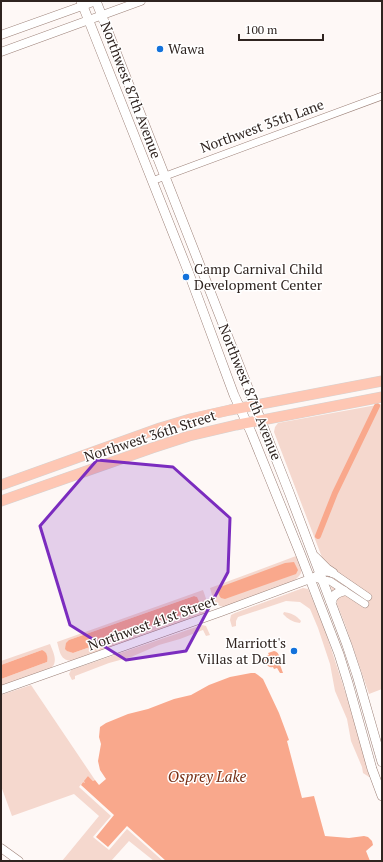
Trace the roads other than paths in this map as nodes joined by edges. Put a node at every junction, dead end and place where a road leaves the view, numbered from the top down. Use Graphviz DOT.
graph roads {
  1 [pos="96,1"];
  2 [pos="141,1"];
  3 [pos="82,3"];
  4 [pos="102,16"];
  5 [pos="89,20"];
  6 [pos="1,35"];
  7 [pos="1,52"];
  8 [pos="382,96"];
  9 [pos="165,176"];
  10 [pos="152,180"];
  11 [pos="195,253"];
  12 [pos="182,258"];
  13 [pos="382,381"];
  14 [pos="366,384"];
  15 [pos="351,387"];
  16 [pos="382,397"];
  17 [pos="351,403"];
  18 [pos="255,405"];
  19 [pos="331,407"];
  20 [pos="240,408"];
  21 [pos="260,420"];
  22 [pos="247,422"];
  23 [pos="111,446"];
  24 [pos="93,469"];
  25 [pos="1,485"];
  26 [pos="275,491"];
  27 [pos="1,501"];
  28 [pos="300,520"];
  29 [pos="313,554"];
  30 [pos="333,574"];
  31 [pos="321,576"];
  32 [pos="310,579"];
  33 [pos="344,591"];
  34 [pos="331,602"];
  35 [pos="1,690"];
  36 [pos="382,762"];
  37 [pos="382,794"];
  38 [pos="1,848"];
  39 [pos="20,861"];
  1 -- 3 [label="street"];
  1 -- 4 [label="main road, Northwest 87th Avenue"];
  2 -- 4 [label="street"];
  3 -- 5 [label="main road, Northwest 87th Avenue"];
  3 -- 6 [label="street"];
  4 -- 5 [label="street"];
  4 -- 9 [label="main road, Northwest 87th Avenue"];
  5 -- 7 [label="street"];
  5 -- 10 [label="main road, Northwest 87th Avenue"];
  8 -- 9 [label="street, Northwest 35th Lane"];
  9 -- 10 [label="street, Northwest 35th Lane"];
  9 -- 11 [label="main road, Northwest 87th Avenue"];
  10 -- 12 [label="main road, Northwest 87th Avenue"];
  11 -- 12 [label="main road"];
  11 -- 18 [label="main road, Northwest 87th Avenue"];
  12 -- 20 [label="main road, Northwest 87th Avenue"];
  13 -- 14 [label="main road, Northwest 36th Street"];
  14 -- 15 [label="main road, Northwest 36th Street"];
  14 -- 17 [label="main road"];
  15 -- 18 [label="main road, Northwest 36th Street"];
  15 -- 19 [label="main road"];
  16 -- 17 [label="main road, Northwest 36th Street"];
  17 -- 19 [label="main road, Northwest 36th Street"];
  18 -- 20 [label="main road, Northwest 36th Street"];
  18 -- 21 [label="main road, Northwest 87th Avenue"];
  19 -- 21 [label="main road, Northwest 36th Street"];
  20 -- 22 [label="main road, Northwest 87th Avenue"];
  20 -- 23 [label="main road, Northwest 36th Street"];
  21 -- 22 [label="main road, Northwest 36th Street"];
  21 -- 28 [label="main road, Northwest 87th Avenue"];
  22 -- 24 [label="main road, Northwest 36th Street"];
  22 -- 26 [label="main road, Northwest 87th Avenue"];
  23 -- 24 [label="main road"];
  23 -- 25 [label="main road, Northwest 36th Street"];
  24 -- 27 [label="main road, Northwest 36th Street"];
  26 -- 28 [label="main road"];
  26 -- 32 [label="main road, Northwest 87th Avenue"];
  28 -- 29 [label="main road, Northwest 87th Avenue"];
  29 -- 30 [label="main road"];
  29 -- 31 [label="main road, Northwest 87th Avenue"];
  30 -- 31 [label="street, Northwest 41st Street"];
  30 -- 33 [label="street, Northwest 41st Street"];
  31 -- 32 [label="street, Northwest 41st Street"];
  31 -- 33 [label="street, Northwest 41st Street"];
  31 -- 34 [label="main road, Northwest 87th Avenue"];
  32 -- 35 [label="street, Northwest 41st Street"];
  32 -- 37 [label="main road, Northwest 87th Avenue"];
  33 -- 34 [label="main road"];
  34 -- 36 [label="main road, Northwest 87th Avenue"];
  38 -- 39 [label="street"];
}
